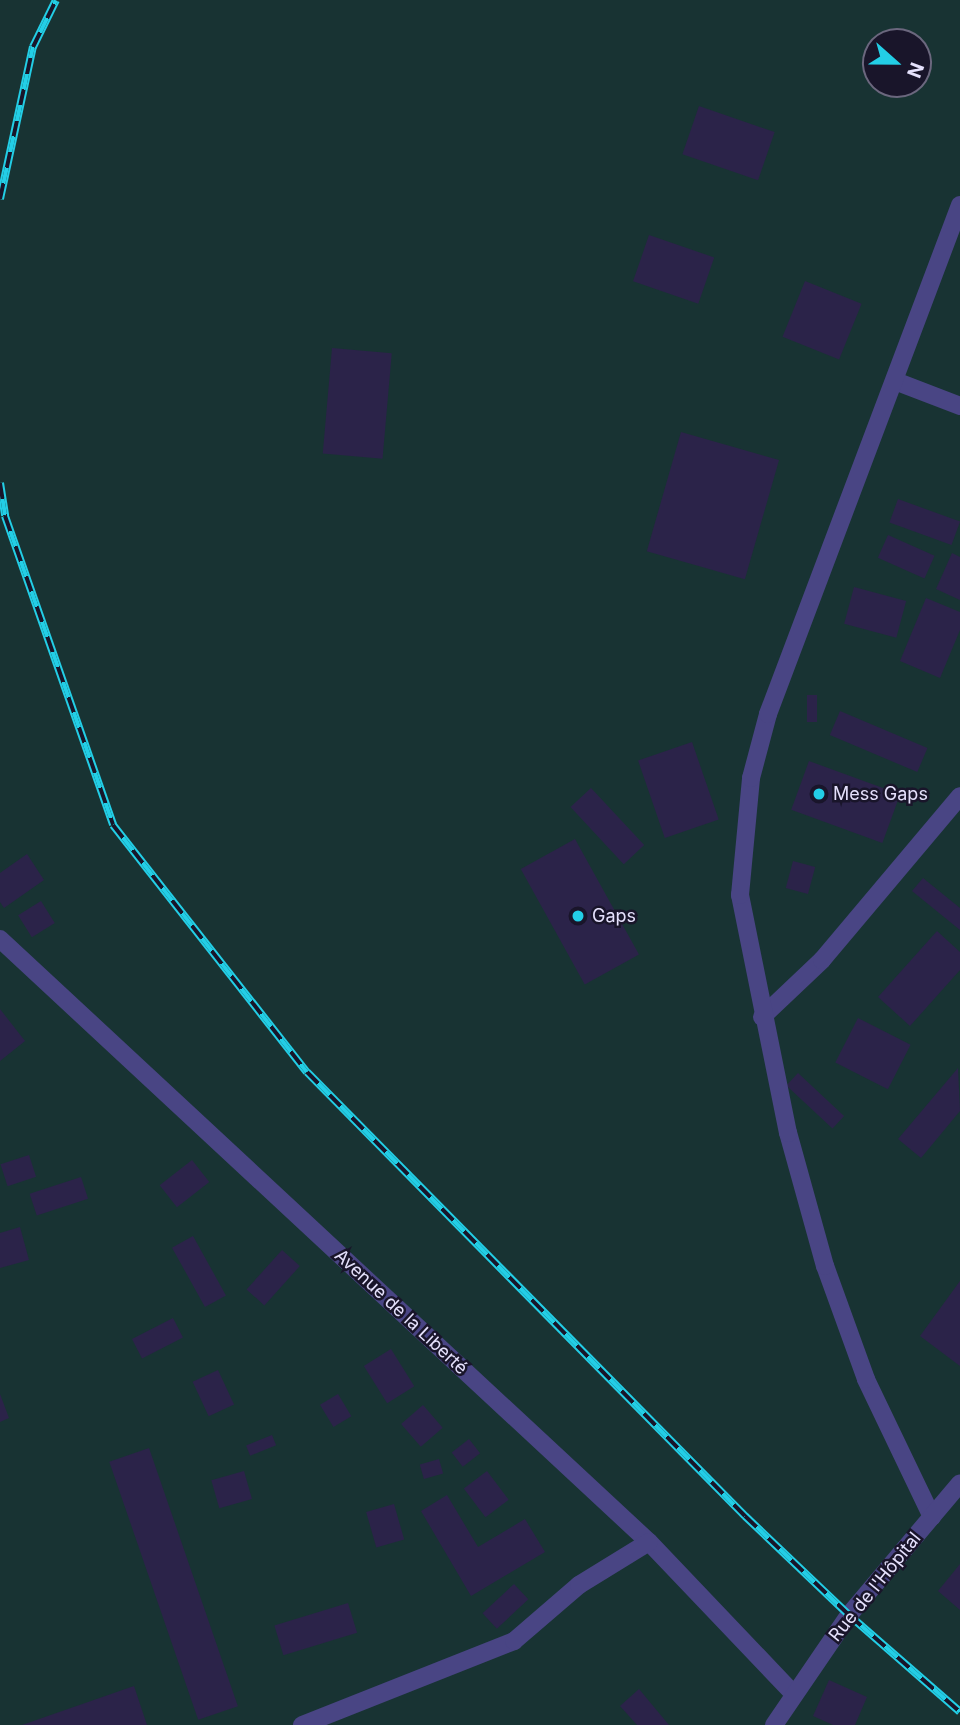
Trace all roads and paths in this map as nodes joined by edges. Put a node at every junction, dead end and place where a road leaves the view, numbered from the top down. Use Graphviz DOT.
graph roads {
  1 [pos="960,205"];
  2 [pos="895,381"];
  3 [pos="960,406"];
  4 [pos="960,796"];
  5 [pos="0,939"];
  6 [pos="762,1017"];
  7 [pos="960,1483"];
  8 [pos="932,1517"];
  9 [pos="649,1542"];
  10 [pos="793,1693"];
  11 [pos="302,1725"];
  12 [pos="774,1725"];
  1 -- 2 [label="street"];
  2 -- 3 [label="street"];
  2 -- 6 [label="street"];
  4 -- 6 [label="street"];
  5 -- 9 [label="street, Avenue de la Liberté"];
  6 -- 8 [label="street"];
  7 -- 8 [label="street, Rue de l'Hôpital"];
  8 -- 10 [label="street, Rue de l'Hôpital"];
  9 -- 10 [label="street, Avenue de la Liberté"];
  9 -- 11 [label="street"];
  10 -- 12 [label="street, Rue de l'Hôpital"];
}
